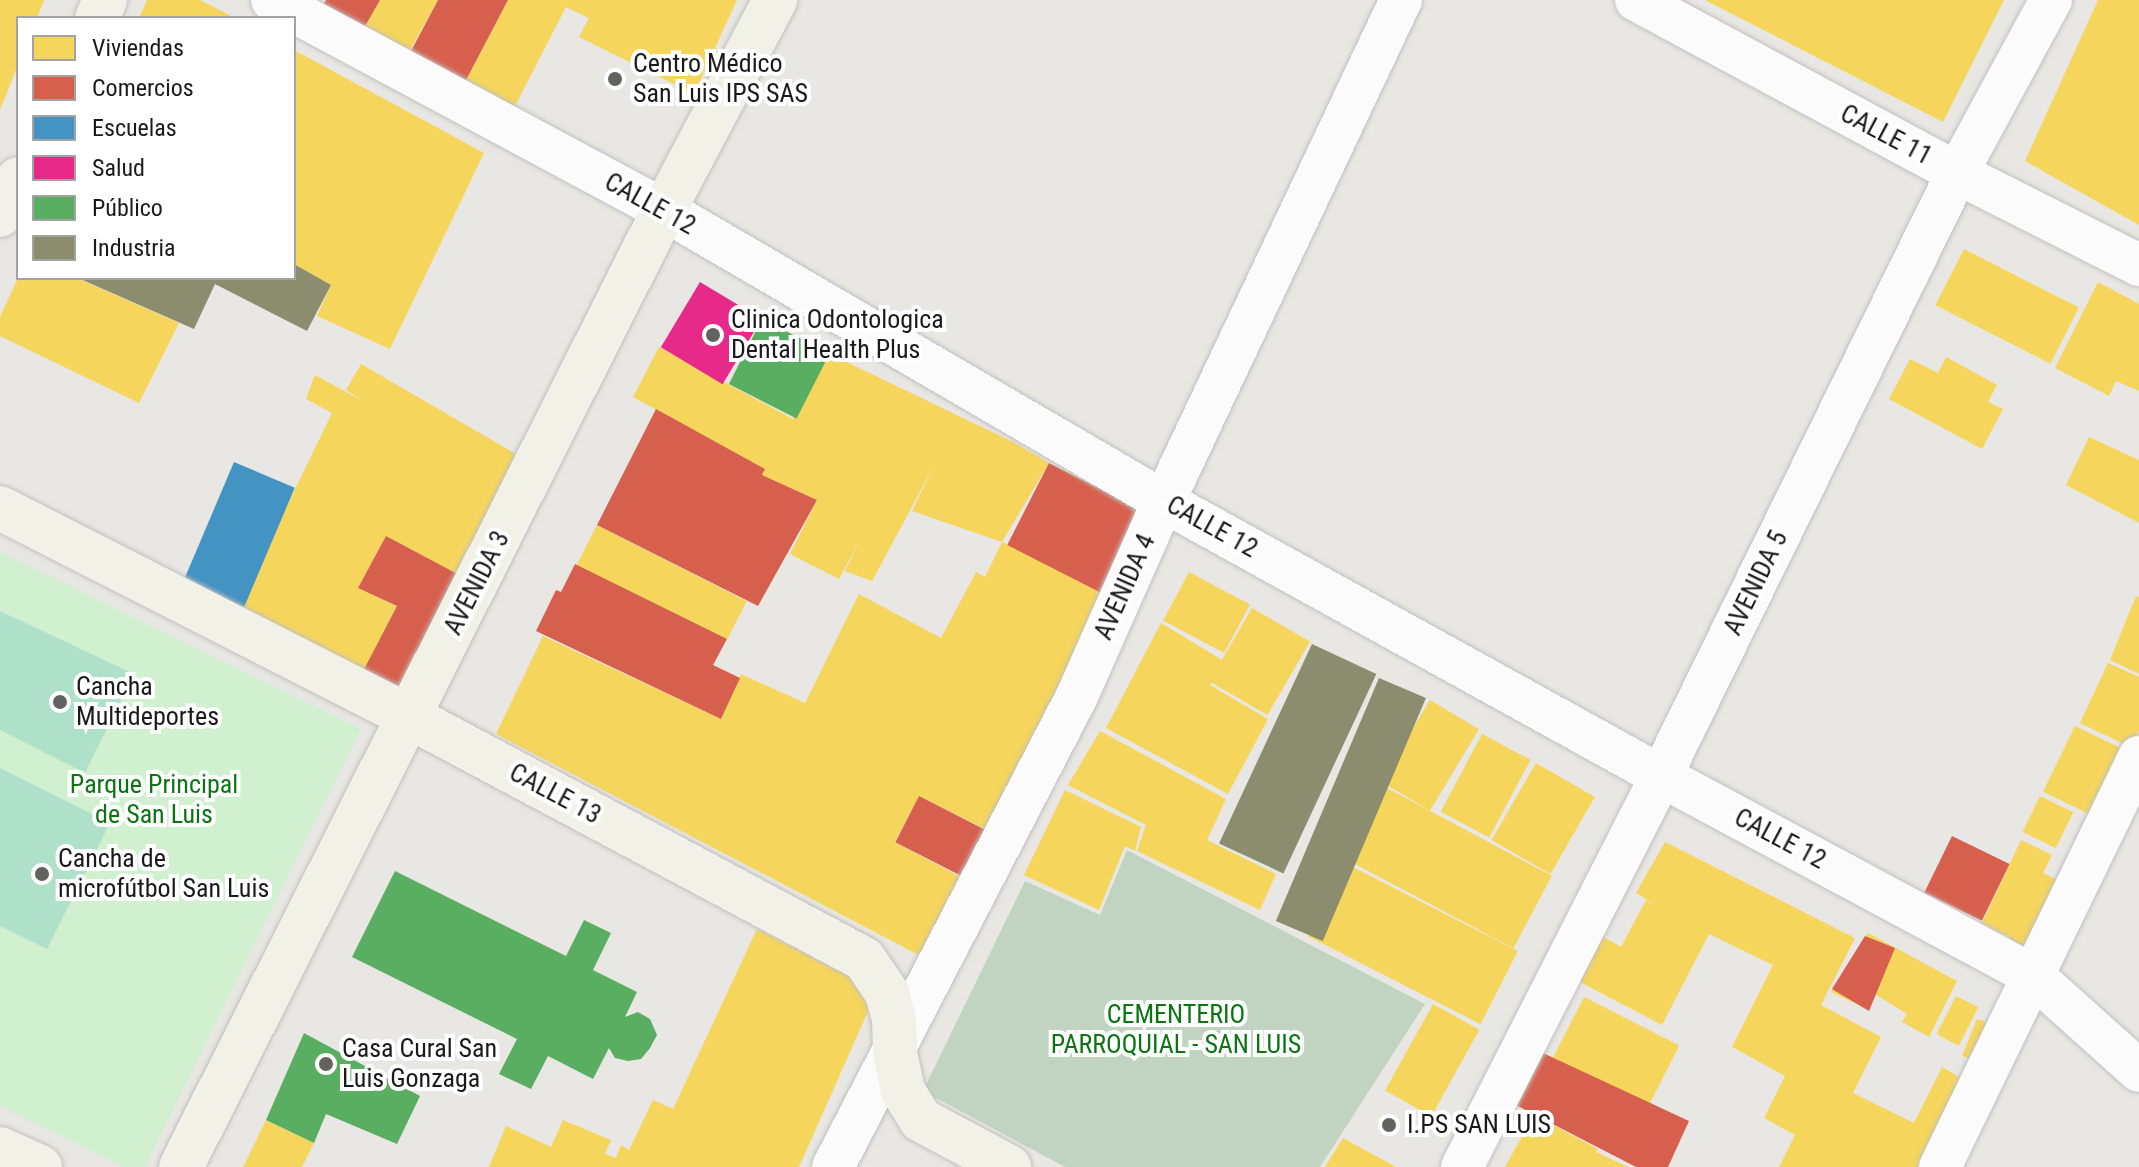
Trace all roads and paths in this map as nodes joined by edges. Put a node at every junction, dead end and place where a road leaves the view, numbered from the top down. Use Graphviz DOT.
graph roads {
  1 [pos="272,0"];
  2 [pos="775,0"];
  3 [pos="1401,0"];
  4 [pos="1636,0"];
  5 [pos="2051,0"];
  6 [pos="1957,173"];
  7 [pos="16,183"];
  8 [pos="664,210"];
  9 [pos="0,215"];
  10 [pos="2139,265"];
  11 [pos="1165,502"];
  12 [pos="0,508"];
  13 [pos="410,717"];
  14 [pos="2139,757"];
  15 [pos="1661,776"];
  16 [pos="2031,974"];
  17 [pos="895,1053"];
  18 [pos="2139,1071"];
  19 [pos="0,1149"];
  20 [pos="40,1167"];
  21 [pos="181,1167"];
  22 [pos="833,1167"];
  23 [pos="1009,1167"];
  24 [pos="1463,1167"];
  25 [pos="1940,1167"];
  1 -- 8 [label="street, CALLE 12"];
  2 -- 8 [label="main road, AVENIDA 3"];
  3 -- 11 [label="street, AVENIDA 4"];
  4 -- 6 [label="street, CALLE 11"];
  5 -- 6 [label="street, AVENIDA 5"];
  6 -- 10 [label="street, CALLE 11"];
  6 -- 15 [label="street, AVENIDA 5"];
  7 -- 9 [label="main road"];
  8 -- 11 [label="street, CALLE 12"];
  8 -- 13 [label="main road, AVENIDA 3"];
  11 -- 15 [label="street, CALLE 12"];
  11 -- 17 [label="street, AVENIDA 4"];
  12 -- 13 [label="main road, CALLE 13"];
  13 -- 17 [label="main road, CALLE 13"];
  13 -- 21 [label="main road, AVENIDA 3"];
  14 -- 16 [label="street"];
  15 -- 16 [label="street, CALLE 12"];
  15 -- 24 [label="street, AVENIDA 5"];
  16 -- 18 [label="street, CALLE 12"];
  16 -- 25 [label="street"];
  17 -- 22 [label="street, AVENIDA 4"];
  17 -- 23 [label="main road, CALLE 13"];
  19 -- 20 [label="main road"];
}
